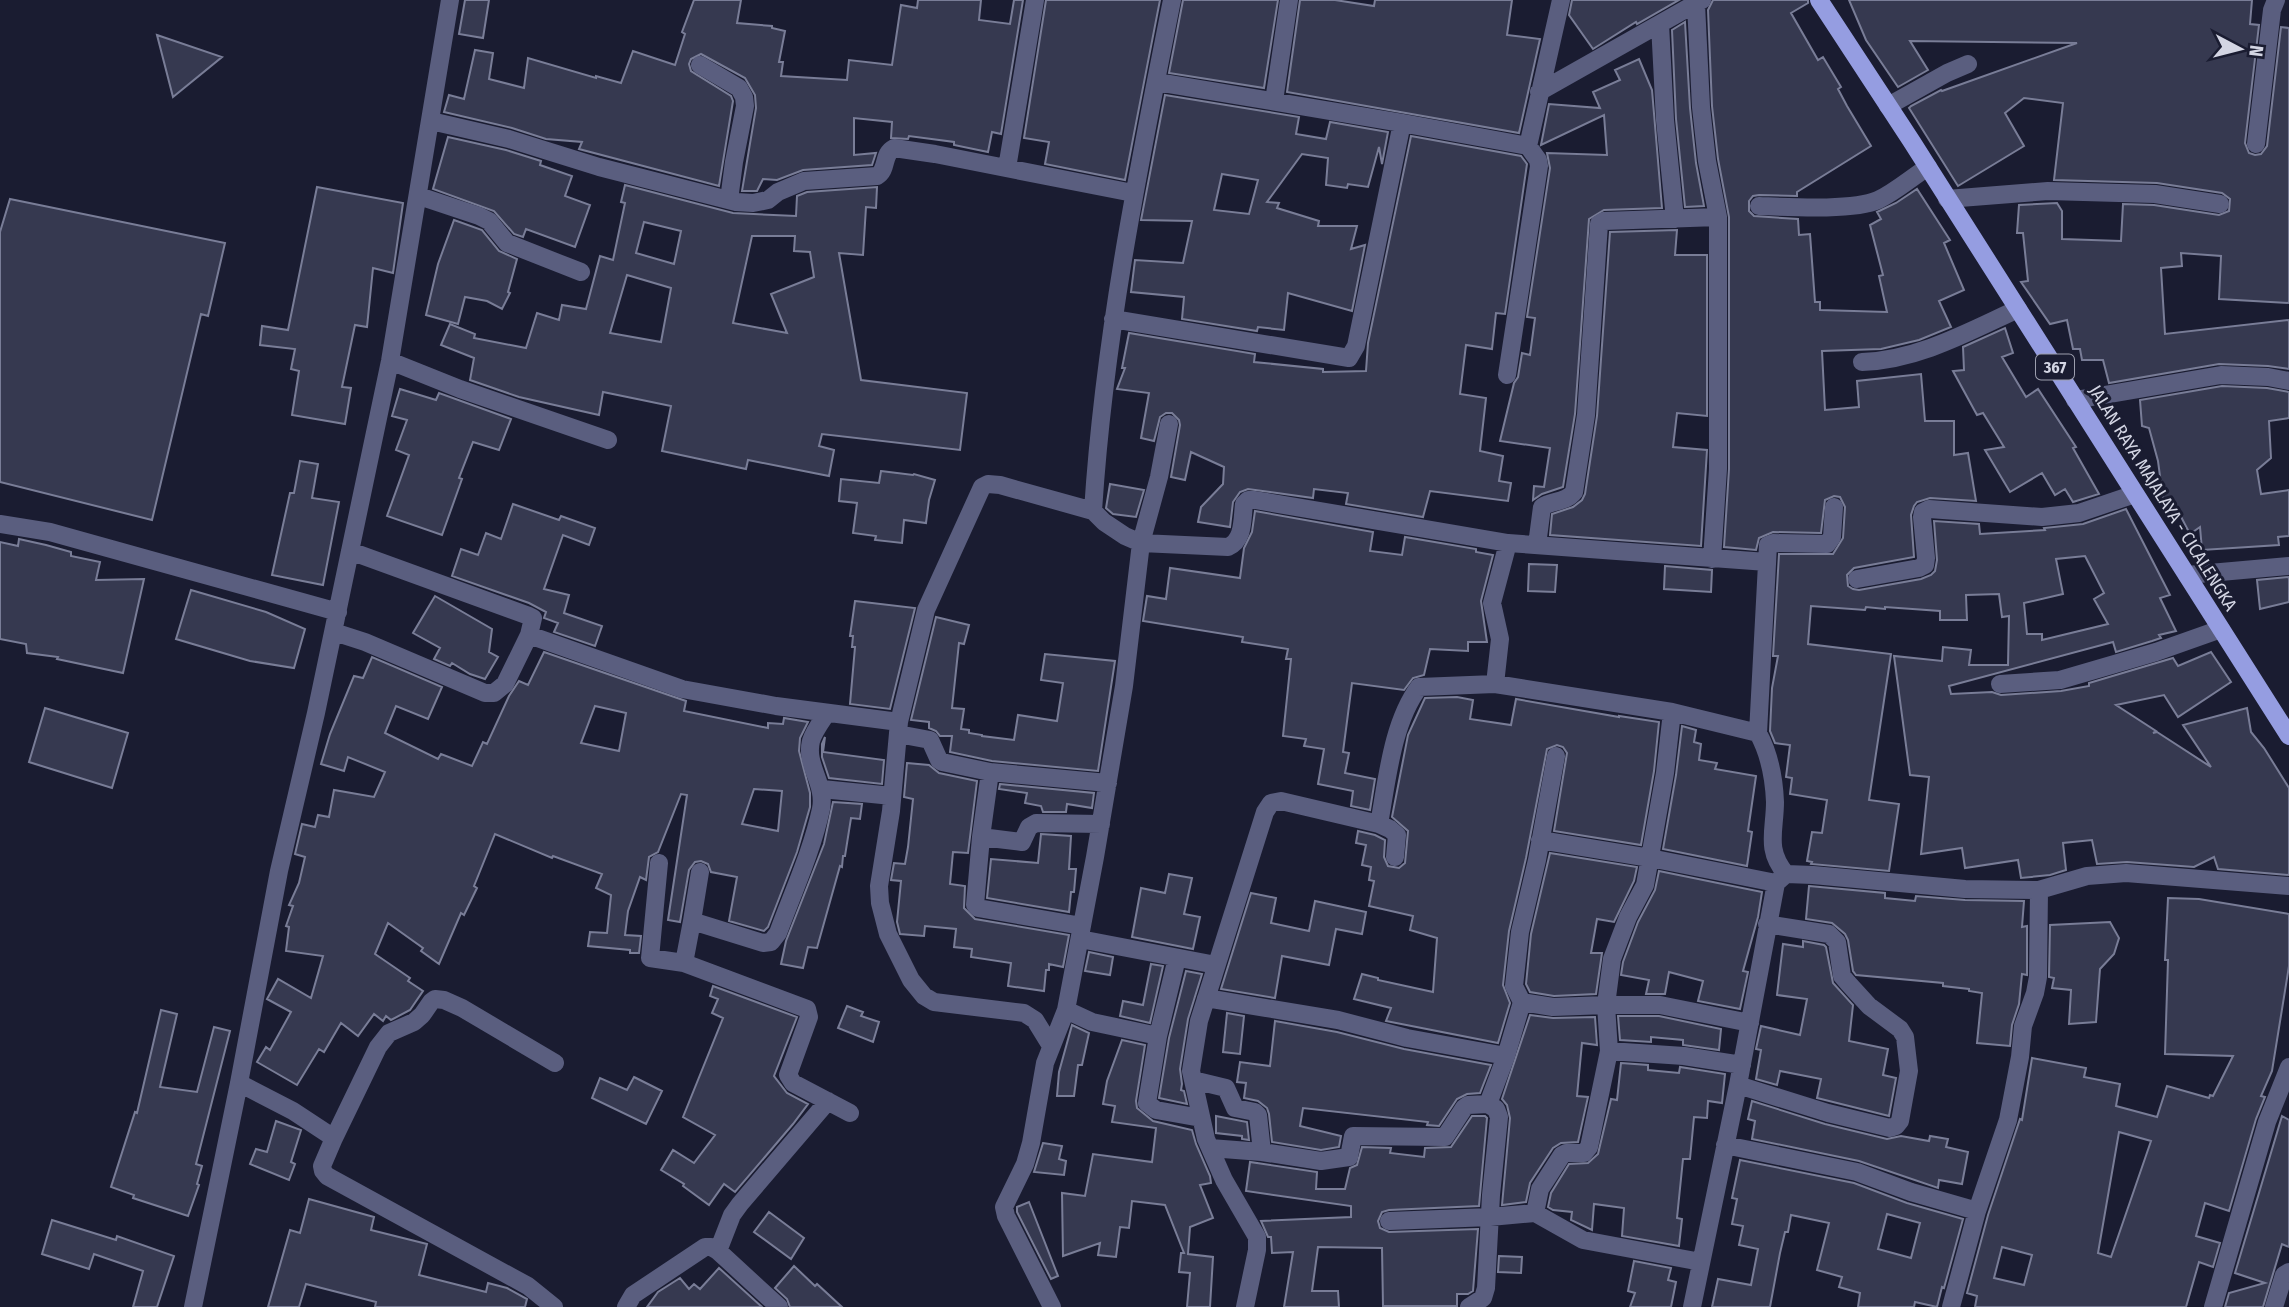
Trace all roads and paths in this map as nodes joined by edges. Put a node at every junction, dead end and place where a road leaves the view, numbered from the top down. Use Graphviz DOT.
graph roads {
  1 [pos="450,0"];
  2 [pos="1035,0"];
  3 [pos="1172,0"];
  4 [pos="1289,0"];
  5 [pos="1561,0"];
  6 [pos="1819,0"];
  7 [pos="2276,0"];
  8 [pos="1699,2"];
  9 [pos="1660,24"];
  10 [pos="1968,64"];
  11 [pos="699,65"];
  12 [pos="1157,82"];
  13 [pos="1539,92"];
  14 [pos="1273,101"];
  15 [pos="1888,106"];
  16 [pos="430,121"];
  17 [pos="1402,123"];
  18 [pos="2256,144"];
  19 [pos="1528,146"];
  20 [pos="1928,167"];
  21 [pos="1007,169"];
  22 [pos="1133,193"];
  23 [pos="419,196"];
  24 [pos="1947,199"];
  25 [pos="729,200"];
  26 [pos="2220,204"];
  27 [pos="1759,206"];
  28 [pos="1718,217"];
  29 [pos="1675,219"];
  30 [pos="581,272"];
  31 [pos="2018,309"];
  32 [pos="1113,319"];
  33 [pos="390,361"];
  34 [pos="1862,362"];
  35 [pos="1507,375"];
  36 [pos="2289,381"];
  37 [pos="2075,400"];
  38 [pos="1169,424"];
  39 [pos="608,440"];
  40 [pos="2136,494"];
  41 [pos="1834,507"];
  42 [pos="1093,511"];
  43 [pos="0,524"];
  44 [pos="1141,543"];
  45 [pos="1508,543"];
  46 [pos="1538,545"];
  47 [pos="350,551"];
  48 [pos="1712,559"];
  49 [pos="1767,562"];
  50 [pos="2289,566"];
  51 [pos="2187,575"];
  52 [pos="1857,579"];
  53 [pos="338,612"];
  54 [pos="2221,629"];
  55 [pos="334,632"];
  56 [pos="529,635"];
  57 [pos="1495,684"];
  58 [pos="2000,684"];
  59 [pos="1672,712"];
  60 [pos="827,713"];
  61 [pos="899,728"];
  62 [pos="1758,733"];
  63 [pos="2289,736"];
  64 [pos="1556,756"];
  65 [pos="990,772"];
  66 [pos="1108,783"];
  67 [pos="822,789"];
  68 [pos="892,796"];
  69 [pos="1101,824"];
  70 [pos="1379,824"];
  71 [pos="981,836"];
  72 [pos="1540,840"];
  73 [pos="1395,857"];
  74 [pos="1650,858"];
  75 [pos="659,863"];
  76 [pos="699,872"];
  77 [pos="1782,879"];
  78 [pos="2289,886"];
  79 [pos="2039,890"];
  80 [pos="692,921"];
  81 [pos="1767,924"];
  82 [pos="1081,933"];
  83 [pos="1177,958"];
  84 [pos="684,964"];
  85 [pos="1216,965"];
  86 [pos="1206,998"];
  87 [pos="1522,1002"];
  88 [pos="1606,1004"];
  89 [pos="1066,1010"];
  90 [pos="1750,1023"];
  91 [pos="1158,1036"];
  92 [pos="1051,1046"];
  93 [pos="1609,1051"];
  94 [pos="1506,1056"];
  95 [pos="555,1063"];
  96 [pos="1741,1065"];
  97 [pos="2289,1067"];
  98 [pos="1193,1080"];
  99 [pos="239,1083"];
  100 [pos="1738,1085"];
  101 [pos="828,1101"];
  102 [pos="1488,1104"];
  103 [pos="850,1113"];
  104 [pos="1201,1118"];
  105 [pos="334,1138"];
  106 [pos="1725,1145"];
  107 [pos="1210,1148"];
  108 [pos="1262,1152"];
  109 [pos="1977,1211"];
  110 [pos="1535,1213"];
  111 [pos="1490,1217"];
  112 [pos="1389,1221"];
  113 [pos="718,1251"];
  114 [pos="1701,1262"];
  115 [pos="2289,1272"];
  116 [pos="193,1307"];
  117 [pos="554,1307"];
  118 [pos="626,1307"];
  119 [pos="779,1307"];
  120 [pos="1052,1307"];
  121 [pos="1245,1307"];
  122 [pos="1469,1307"];
  123 [pos="1692,1307"];
  124 [pos="1951,1307"];
  125 [pos="2213,1307"];
  126 [pos="2274,1307"];
  1 -- 16 [label="street"];
  2 -- 21 [label="street"];
  3 -- 12 [label="street"];
  4 -- 14 [label="street"];
  5 -- 13 [label="street"];
  6 -- 15 [label="main road, JALAN RAYA MAJALAYA - CICALENGKA / 367"];
  7 -- 18 [label="street"];
  8 -- 9 [label="street"];
  8 -- 28 [label="street"];
  9 -- 13 [label="street"];
  9 -- 29 [label="street"];
  10 -- 15 [label="street"];
  11 -- 25 [label="street"];
  12 -- 14 [label="street"];
  12 -- 22 [label="street"];
  13 -- 19 [label="street"];
  14 -- 17 [label="street"];
  15 -- 20 [label="main road, JALAN RAYA MAJALAYA - CICALENGKA / 367"];
  16 -- 23 [label="street"];
  16 -- 25 [label="street"];
  17 -- 19 [label="street"];
  17 -- 32 [label="street"];
  19 -- 35 [label="street"];
  20 -- 24 [label="main road, JALAN RAYA MAJALAYA - CICALENGKA / 367"];
  20 -- 27 [label="street"];
  21 -- 22 [label="street"];
  21 -- 25 [label="street"];
  22 -- 32 [label="street"];
  23 -- 30 [label="street"];
  23 -- 33 [label="street"];
  24 -- 26 [label="street"];
  24 -- 31 [label="main road, JALAN RAYA MAJALAYA - CICALENGKA / 367"];
  28 -- 29 [label="street"];
  28 -- 48 [label="street"];
  29 -- 46 [label="street"];
  31 -- 34 [label="street"];
  31 -- 37 [label="main road, JALAN RAYA MAJALAYA - CICALENGKA / 367"];
  32 -- 42 [label="street"];
  33 -- 39 [label="street"];
  33 -- 47 [label="street"];
  36 -- 37 [label="street"];
  37 -- 40 [label="main road, JALAN RAYA MAJALAYA - CICALENGKA / 367"];
  38 -- 44 [label="street"];
  40 -- 51 [label="main road, JALAN RAYA MAJALAYA - CICALENGKA / 367"];
  40 -- 52 [label="street"];
  41 -- 49 [label="street"];
  42 -- 44 [label="street"];
  42 -- 61 [label="street"];
  43 -- 53 [label="street"];
  44 -- 45 [label="street"];
  44 -- 66 [label="street"];
  45 -- 46 [label="street"];
  45 -- 57 [label="street"];
  46 -- 48 [label="street"];
  47 -- 53 [label="street"];
  47 -- 56 [label="street"];
  48 -- 49 [label="street"];
  49 -- 62 [label="street"];
  50 -- 51 [label="street"];
  51 -- 54 [label="main road, JALAN RAYA MAJALAYA - CICALENGKA / 367"];
  53 -- 55 [label="street"];
  54 -- 58 [label="street"];
  54 -- 63 [label="main road, JALAN RAYA MAJALAYA - CICALENGKA / 367"];
  55 -- 56 [label="street"];
  55 -- 99 [label="street"];
  56 -- 60 [label="street"];
  57 -- 59 [label="street"];
  57 -- 70 [label="street"];
  59 -- 62 [label="street"];
  59 -- 74 [label="street"];
  60 -- 61 [label="street"];
  60 -- 67 [label="street"];
  61 -- 65 [label="street"];
  61 -- 68 [label="street"];
  62 -- 77 [label="street"];
  64 -- 72 [label="street"];
  65 -- 66 [label="street"];
  65 -- 71 [label="street"];
  66 -- 69 [label="street"];
  67 -- 68 [label="street"];
  67 -- 80 [label="street"];
  68 -- 92 [label="street"];
  69 -- 71 [label="street"];
  69 -- 82 [label="street"];
  70 -- 73 [label="street"];
  70 -- 85 [label="street"];
  71 -- 82 [label="street"];
  72 -- 74 [label="street"];
  72 -- 87 [label="street"];
  74 -- 77 [label="street"];
  74 -- 88 [label="street"];
  75 -- 84 [label="street"];
  76 -- 80 [label="street"];
  77 -- 79 [label="street"];
  77 -- 81 [label="street"];
  78 -- 79 [label="street"];
  79 -- 109 [label="street"];
  80 -- 84 [label="street"];
  81 -- 90 [label="street"];
  81 -- 100 [label="street"];
  82 -- 83 [label="street"];
  82 -- 89 [label="street"];
  83 -- 85 [label="street"];
  83 -- 91 [label="street"];
  84 -- 101 [label="street"];
  85 -- 86 [label="street"];
  86 -- 94 [label="street"];
  86 -- 98 [label="street"];
  87 -- 88 [label="street"];
  87 -- 94 [label="street"];
  88 -- 90 [label="street"];
  88 -- 93 [label="street"];
  89 -- 91 [label="street"];
  89 -- 92 [label="street"];
  90 -- 96 [label="street"];
  91 -- 104 [label="street"];
  92 -- 120 [label="street"];
  93 -- 96 [label="street"];
  93 -- 110 [label="street"];
  94 -- 102 [label="street"];
  95 -- 105 [label="street"];
  96 -- 100 [label="street"];
  97 -- 125 [label="street"];
  98 -- 104 [label="street"];
  98 -- 108 [label="street"];
  99 -- 105 [label="street"];
  99 -- 116 [label="street"];
  100 -- 106 [label="street"];
  101 -- 103 [label="street"];
  101 -- 113 [label="street"];
  102 -- 108 [label="street"];
  102 -- 111 [label="street"];
  104 -- 107 [label="street"];
  105 -- 117 [label="street"];
  106 -- 109 [label="street"];
  106 -- 114 [label="street"];
  107 -- 108 [label="street"];
  107 -- 121 [label="street"];
  109 -- 124 [label="street"];
  110 -- 111 [label="street"];
  110 -- 114 [label="street"];
  111 -- 112 [label="street"];
  111 -- 122 [label="street"];
  113 -- 118 [label="street"];
  113 -- 119 [label="street"];
  114 -- 123 [label="street"];
  115 -- 126 [label="street"];
}
